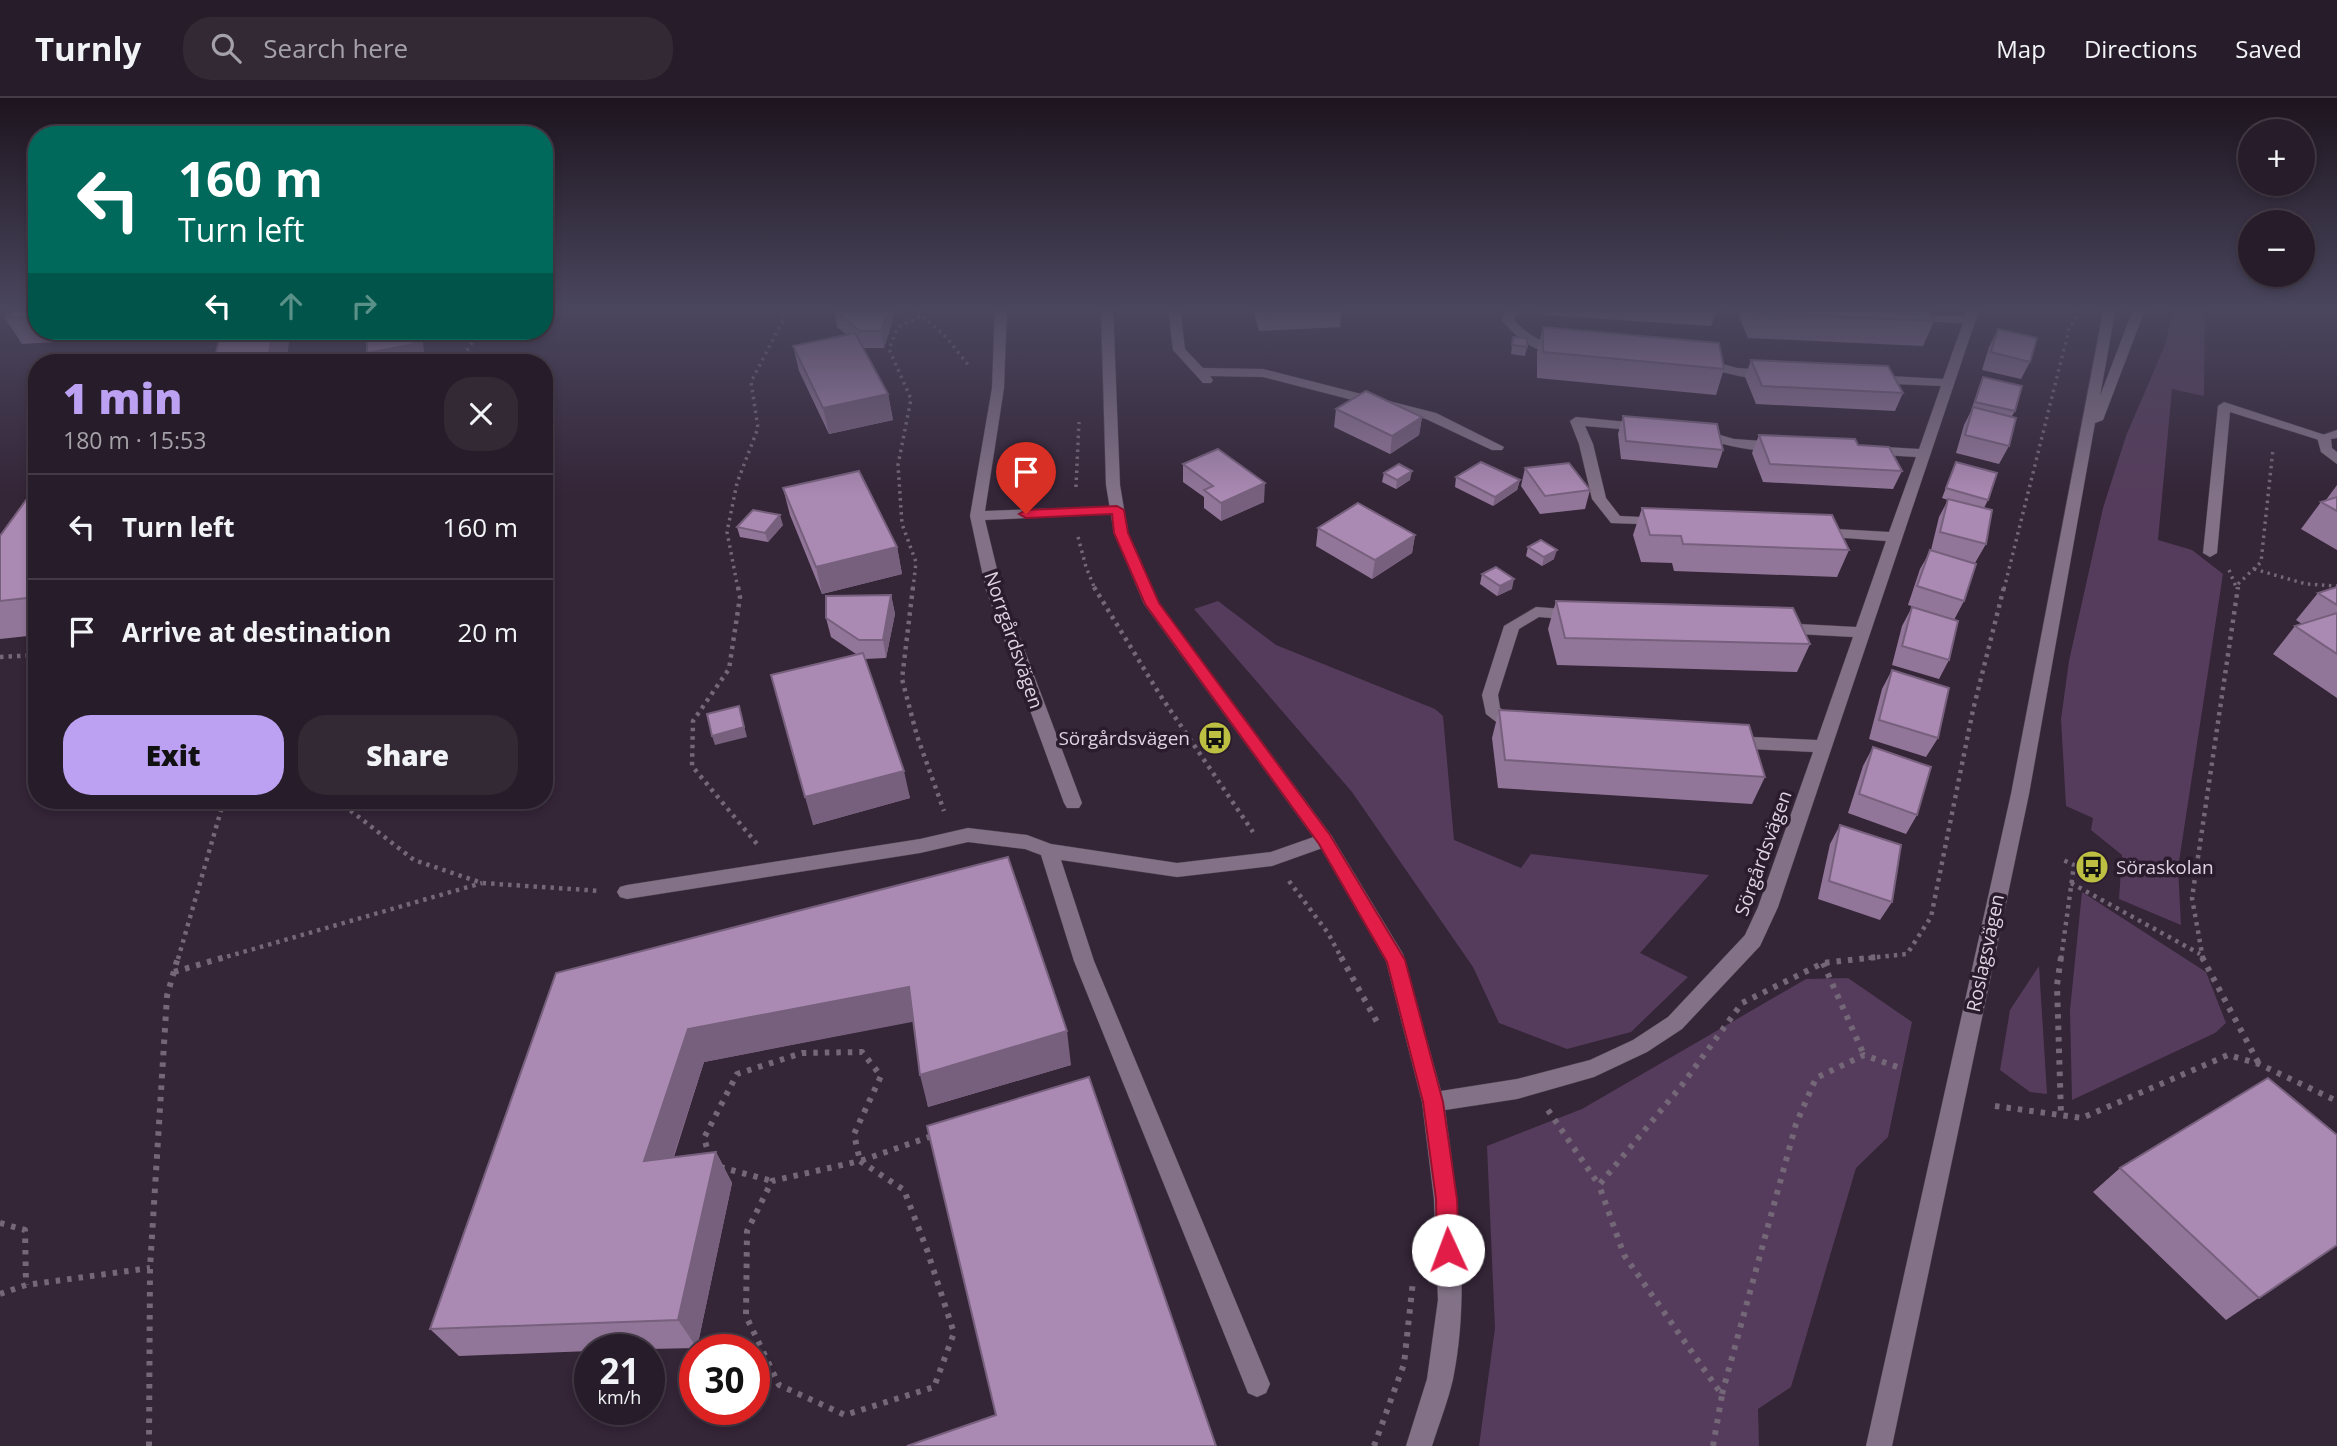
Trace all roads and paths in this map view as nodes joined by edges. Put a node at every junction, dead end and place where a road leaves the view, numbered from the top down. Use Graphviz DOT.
graph roads {
  1 [pos="757,370"];
  2 [pos="898,370"];
  3 [pos="975,370"];
  4 [pos="999,370"];
  5 [pos="1109,370"];
  6 [pos="1730,370"];
  7 [pos="1953,370"];
  8 [pos="2059,370"];
  9 [pos="2098,370"];
  10 [pos="2117,370"];
  11 [pos="1199,372"];
  12 [pos="1787,374"];
  13 [pos="1854,378"];
  14 [pos="1209,382"];
  15 [pos="1949,383"];
  16 [pos="998,388"];
  17 [pos="2277,421"];
  18 [pos="1657,429"];
  19 [pos="1682,431"];
  20 [pos="2330,435"];
  21 [pos="1785,446"];
  22 [pos="1497,447"];
  23 [pos="1849,449"];
  24 [pos="1924,453"];
  25 [pos="2082,459"];
  26 [pos="2337,460"];
  27 [pos="1117,510"];
  28 [pos="977,516"];
  29 [pos="1680,524"];
  30 [pos="1799,531"];
  31 [pos="1895,537"];
  32 [pos="2210,553"];
  33 [pos="2254,569"];
  34 [pos="2238,584"];
  35 [pos="2337,586"];
  36 [pos="1588,616"];
  37 [pos="1758,627"];
  38 [pos="1863,632"];
  39 [pos="28,655"];
  40 [pos="0,657"];
  41 [pos="1536,728"];
  42 [pos="1712,741"];
  43 [pos="1823,746"];
  44 [pos="1073,803"];
  45 [pos="221,809"];
  46 [pos="349,809"];
  47 [pos="953,838"];
  48 [pos="1325,840"];
  49 [pos="1049,851"];
  50 [pos="2061,859"];
  51 [pos="778,869"];
  52 [pos="482,883"];
  53 [pos="2071,883"];
  54 [pos="627,892"];
  55 [pos="2200,954"];
  56 [pos="1823,962"];
  57 [pos="174,972"];
  58 [pos="1864,1055"];
  59 [pos="2259,1064"];
  60 [pos="1903,1069"];
  61 [pos="1531,1086"];
  62 [pos="2337,1101"];
  63 [pos="1433,1102"];
  64 [pos="1995,1106"];
  65 [pos="2061,1115"];
  66 [pos="949,1131"];
  67 [pos="860,1161"];
  68 [pos="772,1181"];
  69 [pos="1599,1185"];
  70 [pos="0,1223"];
  71 [pos="150,1268"];
  72 [pos="26,1285"];
  73 [pos="0,1294"];
  74 [pos="1257,1384"];
  75 [pos="1722,1395"];
  76 [pos="149,1446"];
  77 [pos="1419,1446"];
  78 [pos="1713,1446"];
  79 [pos="1879,1446"];
  1 -- 51 [label="path"];
  2 -- 47 [label="path"];
  3 -- 16 [label="path"];
  4 -- 16 [label="street, Norrgårdsvägen"];
  5 -- 27 [label="street"];
  6 -- 12 [label="street"];
  7 -- 15 [label="street, Sörgårdsvägen"];
  8 -- 56 [label="path"];
  9 -- 25 [label="street, Roslagsvägen"];
  10 -- 25 [label="street, Roslagsvägen"];
  11 -- 14 [label="street"];
  11 -- 22 [label="street"];
  13 -- 15 [label="street"];
  15 -- 24 [label="street, Sörgårdsvägen"];
  16 -- 28 [label="street, Norrgårdsvägen"];
  17 -- 20 [label="street"];
  17 -- 32 [label="street"];
  17 -- 33 [label="path"];
  18 -- 29 [label="street"];
  19 -- 21 [label="street"];
  20 -- 26 [label="street"];
  23 -- 24 [label="street"];
  24 -- 31 [label="street, Sörgårdsvägen"];
  25 -- 79 [label="street, Roslagsvägen"];
  27 -- 28 [label="street"];
  27 -- 48 [label="street"];
  28 -- 44 [label="street, Norrgårdsvägen"];
  30 -- 31 [label="street"];
  31 -- 38 [label="street, Sörgårdsvägen"];
  32 -- 34 [label="path"];
  33 -- 34 [label="path"];
  33 -- 35 [label="path"];
  34 -- 55 [label="path"];
  36 -- 41 [label="street"];
  37 -- 38 [label="street"];
  38 -- 43 [label="street, Sörgårdsvägen"];
  39 -- 40 [label="path"];
  42 -- 43 [label="street"];
  43 -- 61 [label="street, Sörgårdsvägen"];
  45 -- 57 [label="path"];
  46 -- 52 [label="path"];
  47 -- 49 [label="street"];
  47 -- 51 [label="street"];
  48 -- 49 [label="street"];
  48 -- 63 [label="street"];
  49 -- 74 [label="street"];
  50 -- 53 [label="path"];
  51 -- 54 [label="street"];
  52 -- 54 [label="path"];
  52 -- 57 [label="path"];
  53 -- 55 [label="path"];
  53 -- 65 [label="path"];
  55 -- 59 [label="path"];
  56 -- 58 [label="path"];
  56 -- 69 [label="path"];
  57 -- 71 [label="path"];
  58 -- 60 [label="path"];
  58 -- 75 [label="path"];
  59 -- 62 [label="path"];
  59 -- 65 [label="path"];
  61 -- 63 [label="street, Sörgårdsvägen"];
  61 -- 69 [label="path"];
  63 -- 77 [label="street"];
  64 -- 65 [label="path"];
  66 -- 67 [label="path"];
  67 -- 68 [label="path"];
  67 -- 68 [label="path"];
  67 -- 68 [label="path"];
  69 -- 75 [label="path"];
  70 -- 72 [label="path"];
  71 -- 72 [label="path"];
  71 -- 76 [label="path"];
  72 -- 73 [label="path"];
  75 -- 78 [label="path"];
}
